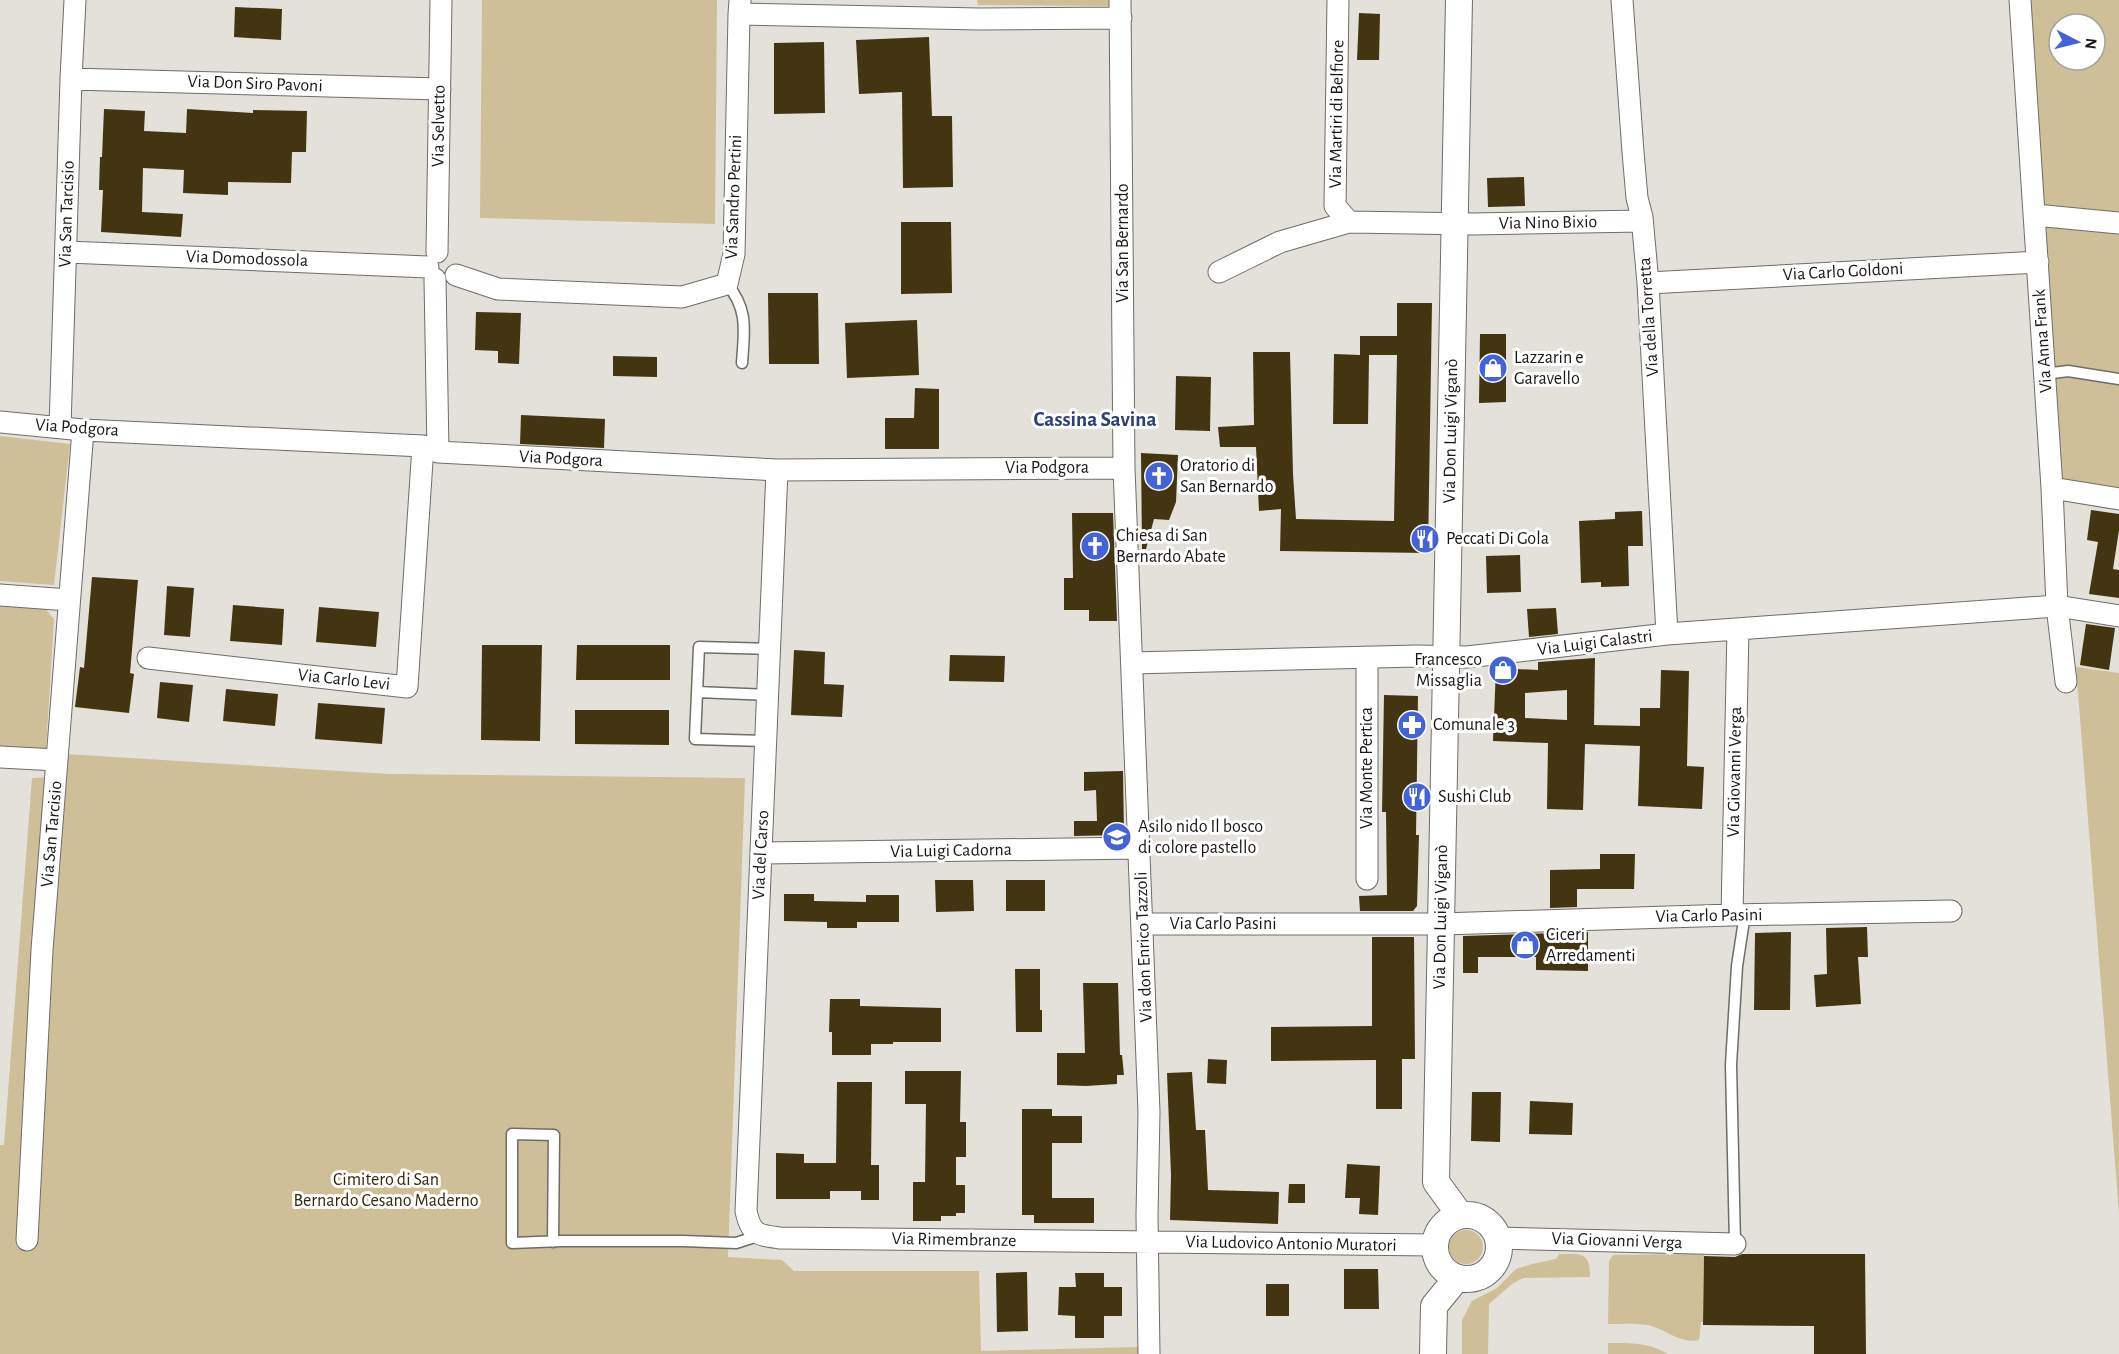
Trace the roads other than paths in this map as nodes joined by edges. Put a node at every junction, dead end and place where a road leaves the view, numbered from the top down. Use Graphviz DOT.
graph roads {
  1 [pos="75,0"];
  2 [pos="441,0"];
  3 [pos="1338,0"];
  4 [pos="1459,0"];
  5 [pos="1622,0"];
  6 [pos="2020,0"];
  7 [pos="740,7"];
  8 [pos="1121,9"];
  9 [pos="71,79"];
  10 [pos="440,89"];
  11 [pos="2035,215"];
  12 [pos="1642,221"];
  13 [pos="1349,222"];
  14 [pos="1454,223"];
  15 [pos="2119,223"];
  16 [pos="67,252"];
  17 [pos="2038,262"];
  18 [pos="439,268"];
  19 [pos="1220,272"];
  20 [pos="1648,283"];
  21 [pos="727,284"];
  22 [pos="742,363"];
  23 [pos="2045,374"];
  24 [pos="2119,379"];
  25 [pos="0,422"];
  26 [pos="60,427"];
  27 [pos="82,430"];
  28 [pos="430,449"];
  29 [pos="1124,468"];
  30 [pos="777,470"];
  31 [pos="2052,488"];
  32 [pos="2119,499"];
  33 [pos="0,595"];
  34 [pos="69,600"];
  35 [pos="2057,606"];
  36 [pos="2119,616"];
  37 [pos="1738,629"];
  38 [pos="1667,634"];
  39 [pos="770,649"];
  40 [pos="1367,657"];
  41 [pos="1446,657"];
  42 [pos="148,658"];
  43 [pos="1132,663"];
  44 [pos="2066,682"];
  45 [pos="697,692"];
  46 [pos="768,695"];
  47 [pos="766,741"];
  48 [pos="0,757"];
  49 [pos="57,760"];
  50 [pos="1140,848"];
  51 [pos="762,853"];
  52 [pos="1367,879"];
  53 [pos="1951,911"];
  54 [pos="1739,914"];
  55 [pos="1143,924"];
  56 [pos="1441,924"];
  57 [pos="1460,1215"];
  58 [pos="761,1235"];
  59 [pos="1498,1238"];
  60 [pos="27,1240"];
  61 [pos="553,1242"];
  62 [pos="1148,1242"];
  63 [pos="1735,1244"];
  64 [pos="1434,1245"];
  65 [pos="1457,1278"];
  66 [pos="1149,1354"];
  67 [pos="1433,1354"];
  1 -- 9 [label="street, Via San Tarcisio"];
  2 -- 10 [label="street, Via Selvetto"];
  3 -- 13 [label="street, Via Martiri di Belfiore"];
  4 -- 14 [label="street, Via Don Luigi Viganò"];
  5 -- 12 [label="street, Via della Torretta"];
  6 -- 11 [label="street, Via Anna Frank"];
  7 -- 8 [label="street, Via San Bernardo"];
  7 -- 21 [label="street, Via Sandro Pertini"];
  8 -- 29 [label="street, Via San Bernardo"];
  9 -- 10 [label="street, Via Don Siro Pavoni"];
  9 -- 16 [label="street, Via San Tarcisio"];
  10 -- 18 [label="street, Via Selvetto"];
  11 -- 15 [label="street"];
  11 -- 17 [label="street, Via Anna Frank"];
  12 -- 14 [label="street, Via Nino Bixio"];
  12 -- 20 [label="street, Via della Torretta"];
  13 -- 14 [label="street, Via Nino Bixio"];
  13 -- 19 [label="street, Via Nino Bixio"];
  14 -- 41 [label="street, Via Don Luigi Viganò"];
  16 -- 18 [label="street, Via Domodossola"];
  16 -- 26 [label="street, Via San Tarcisio"];
  17 -- 20 [label="street, Via Carlo Goldoni"];
  17 -- 23 [label="street, Via Anna Frank"];
  18 -- 21 [label="street, Via Sandro Pertini"];
  18 -- 28 [label="street, Via Selvetto"];
  20 -- 38 [label="street, Via della Torretta"];
  21 -- 22 [label="lane"];
  23 -- 24 [label="lane"];
  23 -- 31 [label="street, Via Anna Frank"];
  25 -- 26 [label="street, Via Podgora"];
  26 -- 27 [label="street, Via Podgora"];
  27 -- 28 [label="street, Via Podgora"];
  27 -- 34 [label="street, Via San Tarcisio"];
  28 -- 30 [label="street, Via Podgora"];
  28 -- 42 [label="street, Via Carlo Levi"];
  29 -- 30 [label="street, Via Podgora"];
  29 -- 43 [label="street, Via don Enrico Tazzoli"];
  30 -- 39 [label="street, Via del Carso"];
  31 -- 32 [label="street"];
  31 -- 35 [label="street, Via Anna Frank"];
  33 -- 34 [label="street"];
  34 -- 49 [label="street, Via San Tarcisio"];
  35 -- 36 [label="street, Via Luigi Calastri"];
  35 -- 37 [label="street, Via Luigi Calastri"];
  35 -- 44 [label="street, Via Anna Frank"];
  37 -- 38 [label="street, Via Luigi Calastri"];
  37 -- 54 [label="street, Via Giovanni Verga"];
  38 -- 41 [label="street, Via Luigi Calastri"];
  39 -- 45 [label="lane"];
  39 -- 46 [label="street, Via del Carso"];
  40 -- 41 [label="street, Via Luigi Calastri"];
  40 -- 43 [label="street, Via Luigi Calastri"];
  40 -- 52 [label="street, Via Monte Pertica"];
  41 -- 56 [label="street, Via Don Luigi Viganò"];
  43 -- 50 [label="street, Via don Enrico Tazzoli"];
  45 -- 46 [label="lane"];
  45 -- 47 [label="lane"];
  46 -- 47 [label="street, Via del Carso"];
  47 -- 51 [label="street, Via del Carso"];
  48 -- 49 [label="street"];
  49 -- 60 [label="street, Via San Tarcisio"];
  50 -- 51 [label="street, Via Luigi Cadorna"];
  50 -- 55 [label="street, Via don Enrico Tazzoli"];
  51 -- 58 [label="street, Via del Carso"];
  53 -- 54 [label="street, Via Carlo Pasini"];
  54 -- 56 [label="street, Via Carlo Pasini"];
  54 -- 63 [label="lane"];
  55 -- 56 [label="street, Via Carlo Pasini"];
  55 -- 62 [label="street, Via don Enrico Tazzoli"];
  56 -- 57 [label="street, Via Don Luigi Viganò"];
  57 -- 59 [label="street"];
  57 -- 64 [label="street"];
  58 -- 61 [label="lane"];
  58 -- 62 [label="street, Via Rimembranze"];
  59 -- 63 [label="street, Via Giovanni Verga"];
  59 -- 65 [label="street"];
  61 -- 61 [label="lane"];
  62 -- 64 [label="street, Via Ludovico Antonio Muratori"];
  62 -- 66 [label="street, Via don Enrico Tazzoli"];
  64 -- 65 [label="street"];
  65 -- 67 [label="street"];
}
